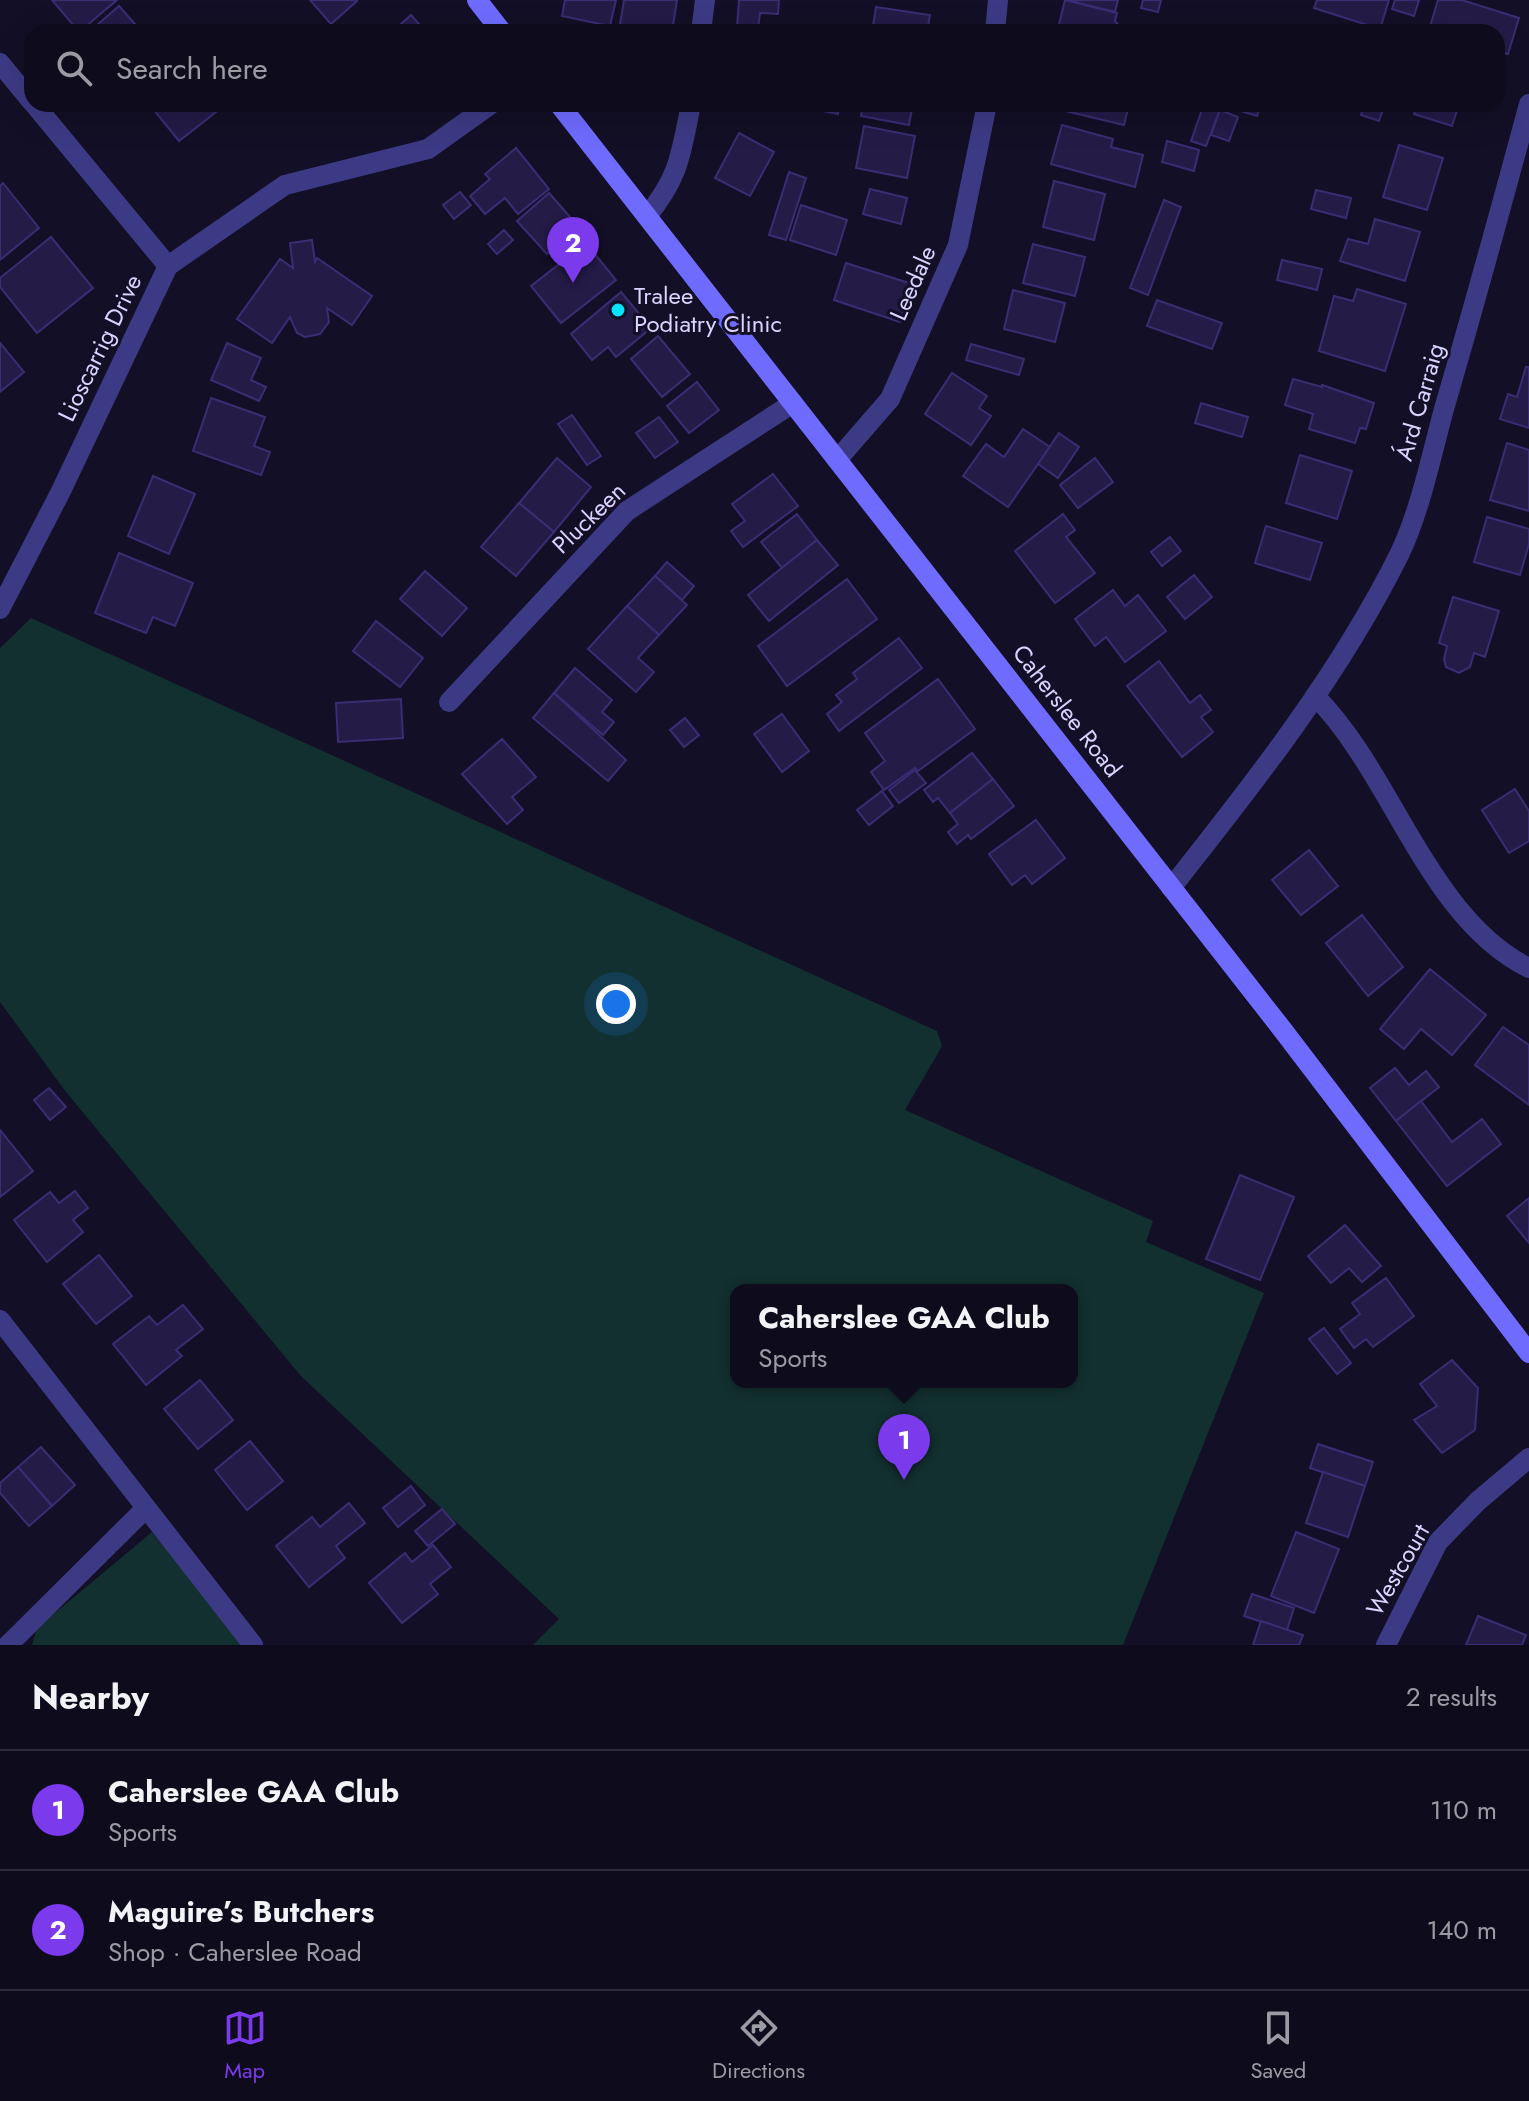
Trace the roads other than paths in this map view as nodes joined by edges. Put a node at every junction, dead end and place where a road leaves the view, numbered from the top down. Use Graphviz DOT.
graph roads {
  1 [pos="477,0"];
  2 [pos="705,0"];
  3 [pos="998,0"];
  4 [pos="496,24"];
  5 [pos="702,24"];
  6 [pos="996,24"];
  7 [pos="0,63"];
  8 [pos="24,92"];
  9 [pos="1529,104"];
  10 [pos="40,112"];
  11 [pos="480,112"];
  12 [pos="565,112"];
  13 [pos="689,112"];
  14 [pos="985,112"];
  15 [pos="647,216"];
  16 [pos="168,266"];
  17 [pos="793,403"];
  18 [pos="837,460"];
  19 [pos="0,609"];
  20 [pos="1315,696"];
  21 [pos="449,702"];
  22 [pos="1171,888"];
  23 [pos="1529,968"];
  24 [pos="0,1320"];
  25 [pos="1529,1353"];
  26 [pos="1529,1458"];
  27 [pos="146,1508"];
  28 [pos="8,1645"];
  29 [pos="253,1645"];
  30 [pos="1386,1645"];
  1 -- 4 [label="main road"];
  2 -- 5 [label="street"];
  3 -- 6 [label="street"];
  7 -- 8 [label="street"];
  9 -- 20 [label="street, Árd Carraig"];
  10 -- 16 [label="street"];
  11 -- 16 [label="street, Lioscarrig Drive"];
  12 -- 15 [label="main road, Caherslee Road"];
  13 -- 15 [label="street"];
  14 -- 18 [label="street, Leedale"];
  15 -- 17 [label="main road, Caherslee Road"];
  16 -- 19 [label="street, Lioscarrig Drive"];
  17 -- 18 [label="main road, Caherslee Road"];
  17 -- 21 [label="street, Pluckeen"];
  18 -- 22 [label="main road, Caherslee Road"];
  20 -- 22 [label="street, Árd Carraig"];
  20 -- 23 [label="street"];
  22 -- 25 [label="main road, Caherslee Road"];
  24 -- 27 [label="street"];
  26 -- 30 [label="street, Westcourt"];
  27 -- 28 [label="street"];
  27 -- 29 [label="street"];
}
